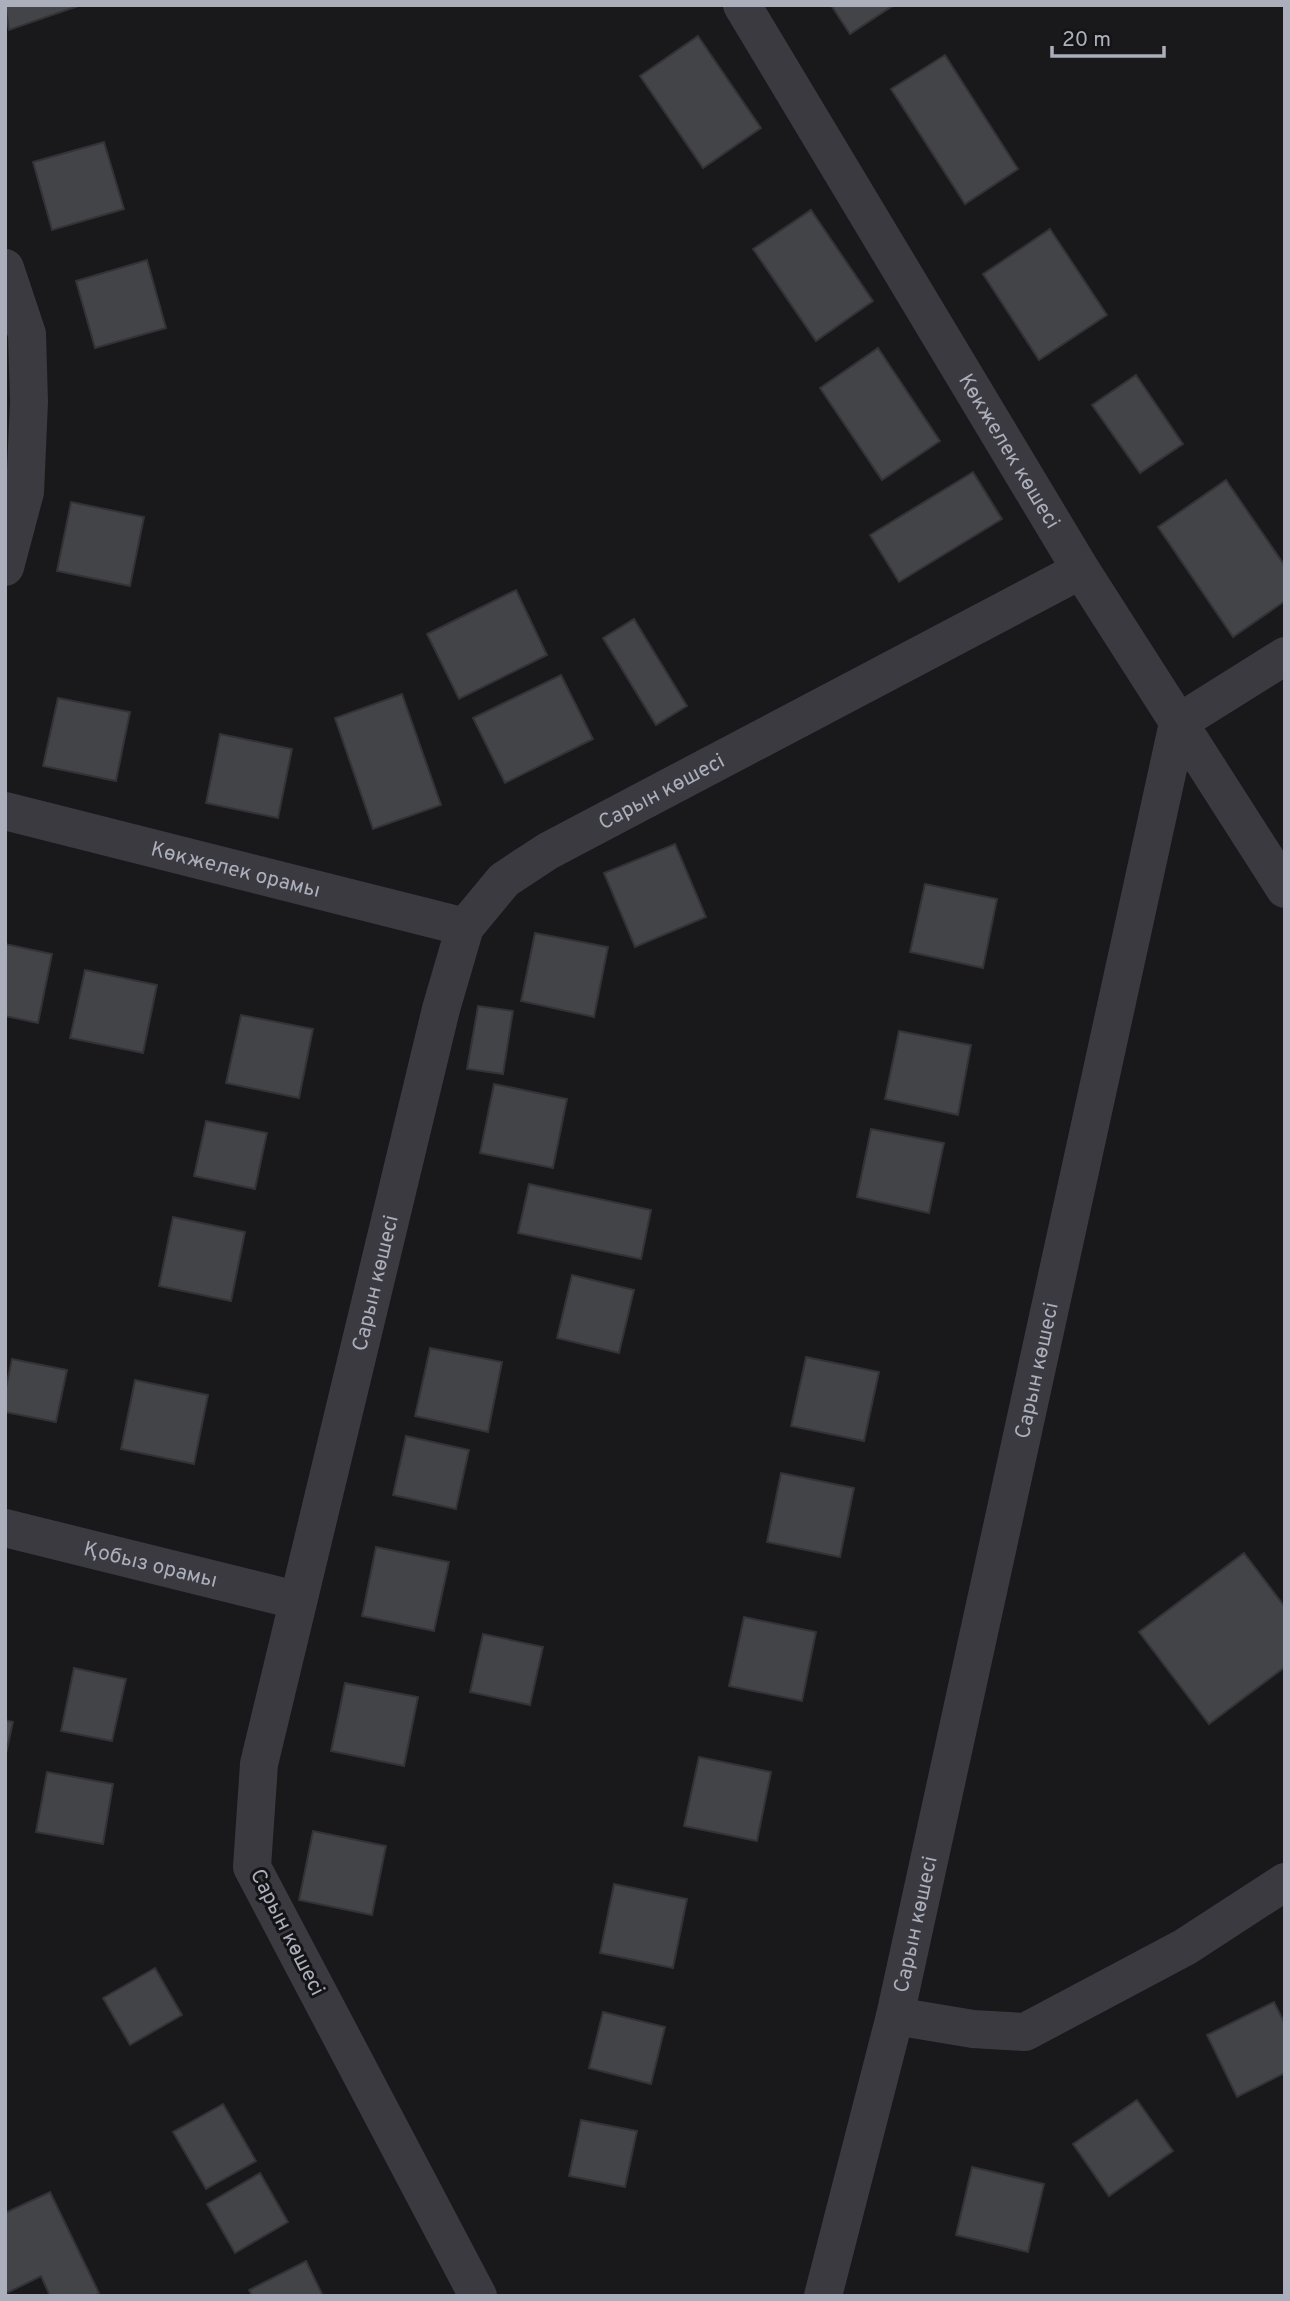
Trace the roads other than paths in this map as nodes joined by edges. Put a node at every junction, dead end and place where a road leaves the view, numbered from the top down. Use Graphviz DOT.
graph roads {
  1 [pos="742,5"];
  2 [pos="5,268"];
  3 [pos="5,567"];
  4 [pos="1082,570"];
  5 [pos="1285,656"];
  6 [pos="1178,723"];
  7 [pos="5,811"];
  8 [pos="1285,889"];
  9 [pos="465,927"];
  10 [pos="5,1528"];
  11 [pos="296,1600"];
  12 [pos="1285,1882"];
  13 [pos="894,2016"];
  14 [pos="478,2296"];
  15 [pos="823,2296"];
  1 -- 4 [label="street, Көкжелек көшесі"];
  2 -- 3 [label="street"];
  4 -- 6 [label="street, Көкжелек көшесі"];
  4 -- 9 [label="street, Сарын көшесі"];
  5 -- 6 [label="street"];
  6 -- 8 [label="street, Көкжелек көшесі"];
  6 -- 13 [label="street, Сарын көшесі"];
  7 -- 9 [label="street, Көкжелек орамы"];
  9 -- 11 [label="street, Сарын көшесі"];
  10 -- 11 [label="street, Қобыз орамы"];
  11 -- 14 [label="street, Сарын көшесі"];
  12 -- 13 [label="street, Сарын көшесі"];
  13 -- 15 [label="street, Сарын көшесі"];
}
